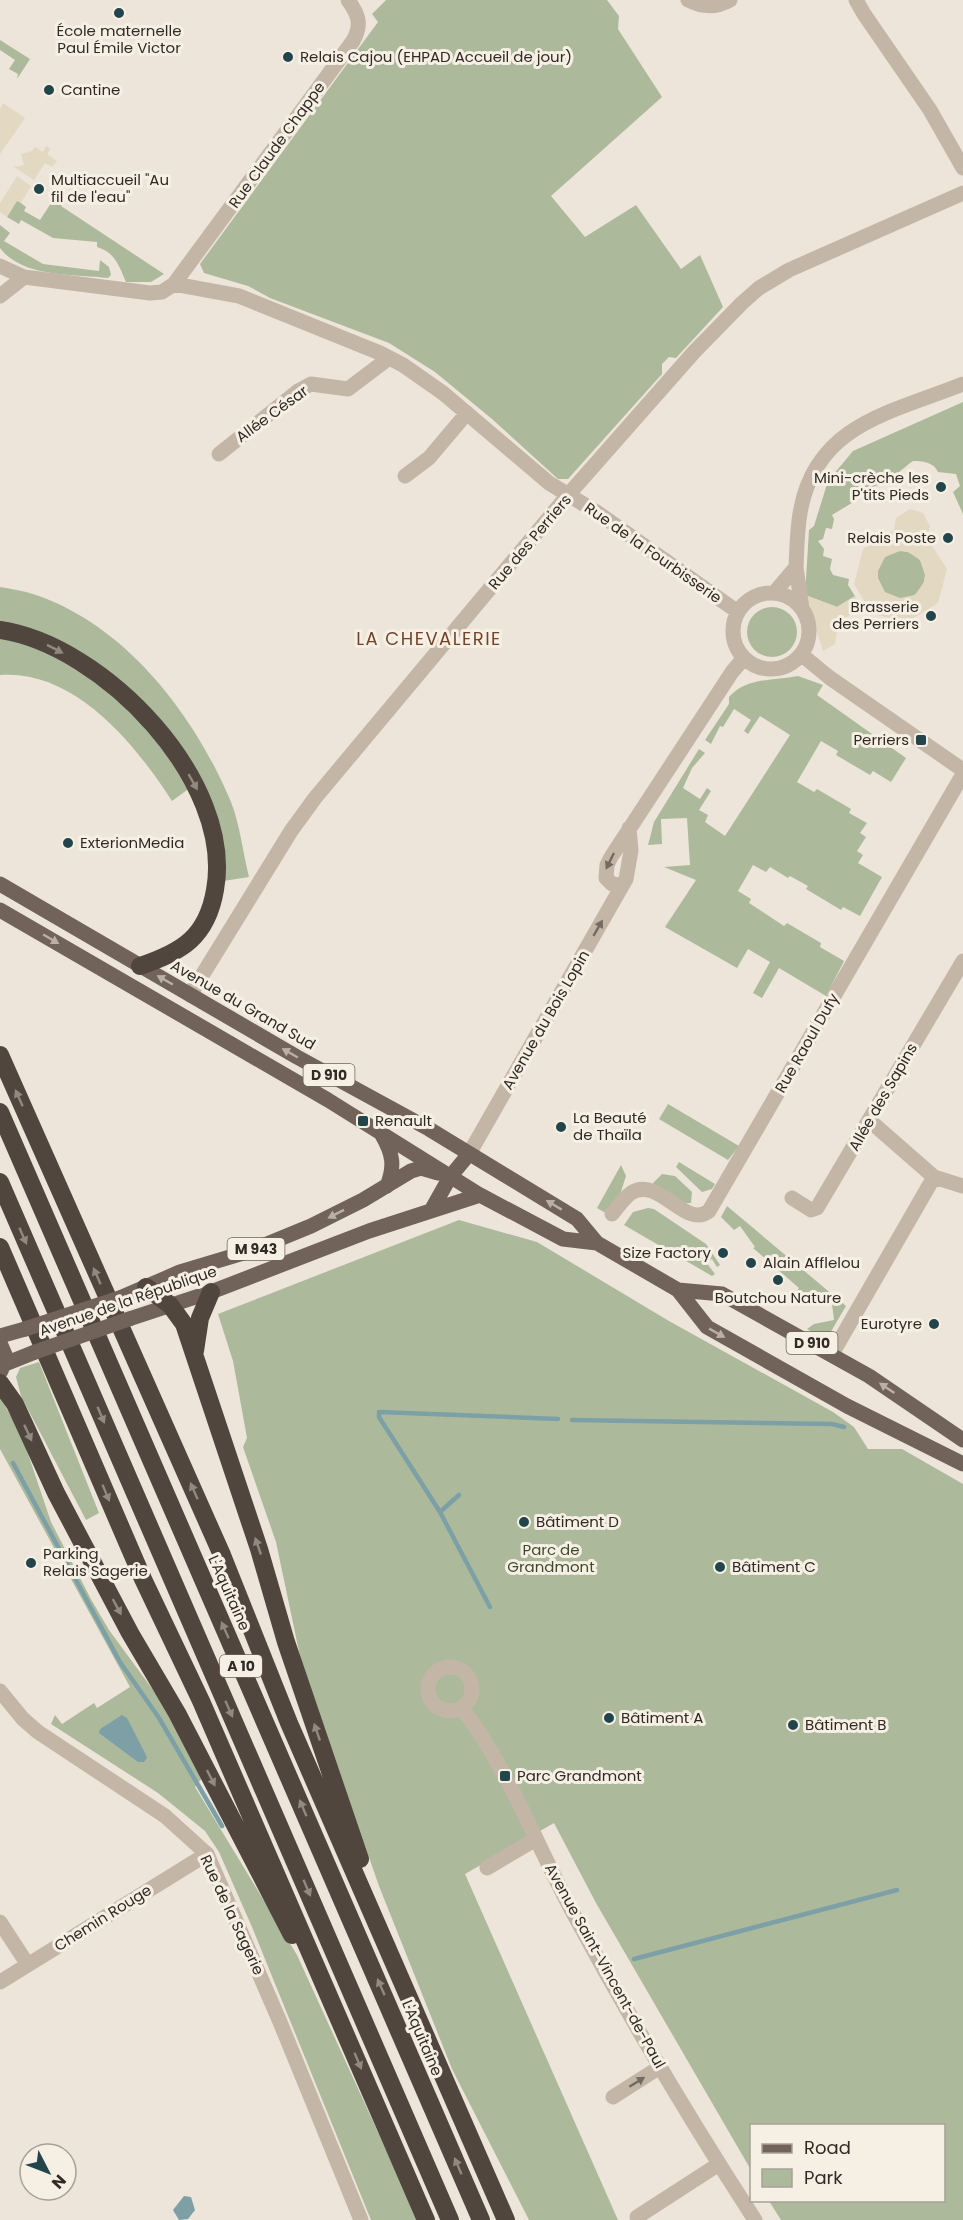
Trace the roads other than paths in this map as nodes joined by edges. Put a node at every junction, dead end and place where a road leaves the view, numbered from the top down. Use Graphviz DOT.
graph roads {
  1 [pos="348,0"];
  2 [pos="688,0"];
  3 [pos="730,0"];
  4 [pos="856,0"];
  5 [pos="963,168"];
  6 [pos="963,194"];
  7 [pos="0,266"];
  8 [pos="24,277"];
  9 [pos="174,284"];
  10 [pos="0,296"];
  11 [pos="390,358"];
  12 [pos="963,384"];
  13 [pos="467,413"];
  14 [pos="219,454"];
  15 [pos="405,476"];
  16 [pos="568,495"];
  17 [pos="796,567"];
  18 [pos="774,593"];
  19 [pos="802,609"];
  20 [pos="738,612"];
  21 [pos="0,630"];
  22 [pos="802,655"];
  23 [pos="744,658"];
  24 [pos="963,772"];
  25 [pos="630,828"];
  26 [pos="0,884"];
  27 [pos="622,885"];
  28 [pos="0,910"];
  29 [pos="963,960"];
  30 [pos="140,966"];
  31 [pos="190,994"];
  32 [pos="0,1055"];
  33 [pos="0,1112"];
  34 [pos="870,1121"];
  35 [pos="381,1133"];
  36 [pos="469,1154"];
  37 [pos="450,1177"];
  38 [pos="934,1177"];
  39 [pos="0,1182"];
  40 [pos="387,1186"];
  41 [pos="963,1186"];
  42 [pos="480,1195"];
  43 [pos="792,1198"];
  44 [pos="432,1209"];
  45 [pos="612,1214"];
  46 [pos="597,1243"];
  47 [pos="0,1247"];
  48 [pos="146,1287"];
  49 [pos="678,1290"];
  50 [pos="211,1292"];
  51 [pos="170,1305"];
  52 [pos="0,1336"];
  53 [pos="0,1343"];
  54 [pos="194,1353"];
  55 [pos="832,1354"];
  56 [pos="2,1368"];
  57 [pos="0,1383"];
  58 [pos="961,1435"];
  59 [pos="963,1464"];
  60 [pos="0,1690"];
  61 [pos="462,1708"];
  62 [pos="536,1839"];
  63 [pos="207,1854"];
  64 [pos="487,1868"];
  65 [pos="0,1922"];
  66 [pos="379,1928"];
  67 [pos="28,1965"];
  68 [pos="0,1982"];
  69 [pos="335,2008"];
  70 [pos="660,2067"];
  71 [pos="614,2097"];
  72 [pos="719,2164"];
  73 [pos="361,2220"];
  74 [pos="426,2220"];
  75 [pos="450,2220"];
  76 [pos="481,2220"];
  77 [pos="506,2220"];
  78 [pos="639,2220"];
  79 [pos="755,2220"];
  1 -- 9 [label="street, Rue Claude Chappe"];
  2 -- 3 [label="street"];
  4 -- 5 [label="street"];
  6 -- 16 [label="street, Rue des Perriers"];
  7 -- 8 [label="street"];
  8 -- 9 [label="street"];
  8 -- 10 [label="street"];
  9 -- 11 [label="street, Rue de la Fourbisserie"];
  11 -- 13 [label="street, Rue de la Fourbisserie"];
  11 -- 14 [label="street, Allée César"];
  12 -- 17 [label="street"];
  13 -- 15 [label="street"];
  13 -- 16 [label="street, Rue de la Fourbisserie"];
  16 -- 20 [label="street, Rue de la Fourbisserie"];
  16 -- 31 [label="street, Rue des Perriers"];
  17 -- 18 [label="street"];
  17 -- 19 [label="street"];
  18 -- 19 [label="street"];
  18 -- 20 [label="street"];
  19 -- 22 [label="street"];
  20 -- 23 [label="street"];
  21 -- 30 [label="highway, one-way"];
  22 -- 23 [label="street"];
  22 -- 24 [label="street"];
  23 -- 25 [label="street"];
  24 -- 45 [label="street, Rue Raoul Dufy"];
  25 -- 27 [label="street, Avenue du Bois Lopin"];
  25 -- 27 [label="street, one-way"];
  26 -- 30 [label="main road, Avenue du Grand Sud / D 910"];
  36 -- 27 [label="street, Avenue du Bois Lopin, one-way"];
  28 -- 35 [label="main road, D 910, one-way"];
  29 -- 34 [label="street, Allée des Sapins"];
  31 -- 30 [label="main road, Avenue du Grand Sud / D 910, one-way"];
  36 -- 31 [label="main road, Avenue du Grand Sud / D 910, one-way"];
  66 -- 32 [label="highway, one-way"];
  76 -- 33 [label="highway, L'Aquitaine / A 10, one-way"];
  34 -- 38 [label="street"];
  34 -- 43 [label="street, Allée des Sapins"];
  35 -- 37 [label="main road, D 910"];
  35 -- 40 [label="main road"];
  36 -- 37 [label="main road"];
  46 -- 36 [label="main road, D 910, one-way"];
  37 -- 40 [label="main road, Avenue de la République / M 943"];
  37 -- 42 [label="main road, D 910"];
  37 -- 44 [label="main road"];
  38 -- 41 [label="street"];
  38 -- 55 [label="street"];
  39 -- 75 [label="highway, A 10, one-way"];
  40 -- 48 [label="main road, Avenue de la République / M 943, one-way"];
  42 -- 44 [label="main road, Avenue de la République / M 943"];
  42 -- 46 [label="main road, D 910"];
  44 -- 50 [label="main road, Avenue de la République / M 943"];
  46 -- 49 [label="main road, D 910"];
  47 -- 69 [label="highway, one-way"];
  48 -- 51 [label="highway"];
  48 -- 52 [label="main road, Avenue de la République / M 943, bridge"];
  49 -- 55 [label="main road, D 910"];
  49 -- 59 [label="main road, D 910, one-way"];
  50 -- 51 [label="main road, Avenue de la République / M 943"];
  50 -- 54 [label="highway"];
  51 -- 54 [label="highway"];
  51 -- 56 [label="main road, Avenue de la République / M 943, bridge"];
  53 -- 56 [label="main road, Avenue de la République / M 943"];
  66 -- 54 [label="highway, one-way"];
  58 -- 55 [label="main road, D 910, one-way"];
  57 -- 69 [label="highway, one-way"];
  60 -- 63 [label="street, Rue de la Sagerie"];
  61 -- 62 [label="street, Avenue Saint-Vincent-de-Paul"];
  62 -- 64 [label="street"];
  62 -- 70 [label="street, Avenue Saint-Vincent-de-Paul"];
  63 -- 67 [label="street, Chemin Rouge"];
  63 -- 73 [label="street, Rue de la Sagerie"];
  65 -- 67 [label="street"];
  66 -- 77 [label="highway"];
  67 -- 68 [label="street, Chemin Rouge"];
  69 -- 74 [label="highway, one-way"];
  71 -- 70 [label="street, one-way"];
  70 -- 72 [label="street, Avenue Saint-Vincent-de-Paul"];
  72 -- 78 [label="street"];
  72 -- 79 [label="street, Avenue Saint-Vincent-de-Paul"];
}
